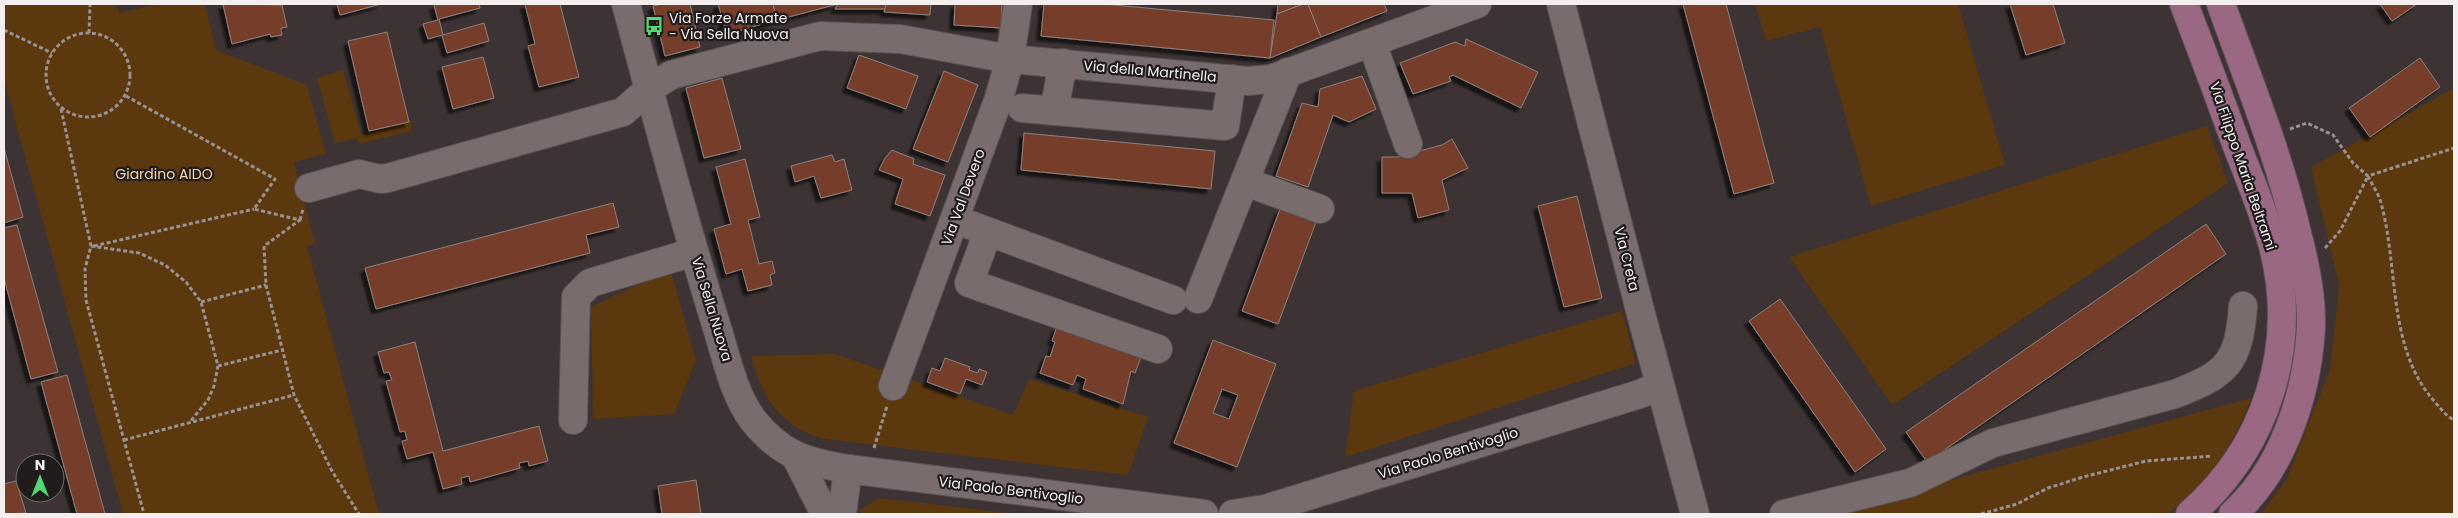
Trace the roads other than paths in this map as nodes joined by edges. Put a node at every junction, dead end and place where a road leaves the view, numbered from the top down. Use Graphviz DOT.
graph roads {
  1 [pos="626,4"];
  2 [pos="1018,4"];
  3 [pos="1478,4"];
  4 [pos="1561,4"];
  5 [pos="2184,4"];
  6 [pos="2220,4"];
  7 [pos="1372,43"];
  8 [pos="1010,59"];
  9 [pos="1063,63"];
  10 [pos="1288,72"];
  11 [pos="1232,79"];
  12 [pos="649,89"];
  13 [pos="1022,108"];
  14 [pos="1054,110"];
  15 [pos="1408,144"];
  16 [pos="1246,182"];
  17 [pos="309,188"];
  18 [pos="1320,209"];
  19 [pos="954,220"];
  20 [pos="988,232"];
  21 [pos="694,252"];
  22 [pos="2243,306"];
  23 [pos="1158,349"];
  24 [pos="1660,385"];
  25 [pos="893,386"];
  26 [pos="573,420"];
  27 [pos="796,457"];
  28 [pos="848,470"];
  29 [pos="825,514"];
  30 [pos="842,514"];
  31 [pos="1204,514"];
  32 [pos="1233,514"];
  33 [pos="1696,514"];
  34 [pos="1784,514"];
  35 [pos="2190,514"];
  36 [pos="2233,514"];
  1 -- 12 [label="street, Via Sella Nuova"];
  2 -- 8 [label="street, Via Val Devero"];
  3 -- 7 [label="street, Via della Martinella"];
  4 -- 24 [label="street, Via Creta"];
  5 -- 35 [label="main road, Via Filippo Maria Beltrami"];
  6 -- 36 [label="main road, Via Filippo Maria Beltrami"];
  7 -- 10 [label="street, Via della Martinella"];
  7 -- 15 [label="street"];
  8 -- 9 [label="street, Via della Martinella"];
  8 -- 12 [label="street, Via della Martinella"];
  8 -- 19 [label="street, Via Val Devero"];
  9 -- 11 [label="street, Via della Martinella"];
  9 -- 14 [label="street"];
  10 -- 11 [label="street, Via della Martinella"];
  10 -- 16 [label="street"];
  11 -- 14 [label="street"];
  12 -- 17 [label="street"];
  12 -- 21 [label="street, Via Sella Nuova"];
  13 -- 14 [label="street"];
  16 -- 18 [label="street"];
  16 -- 20 [label="street"];
  19 -- 20 [label="street"];
  19 -- 25 [label="street, Via Val Devero"];
  20 -- 23 [label="street"];
  21 -- 26 [label="street"];
  21 -- 27 [label="street, Via Sella Nuova"];
  22 -- 34 [label="street"];
  24 -- 32 [label="street, Via Paolo Bentivoglio"];
  24 -- 33 [label="street, Via Creta"];
  27 -- 28 [label="street, Via Sella Nuova"];
  27 -- 29 [label="street"];
  28 -- 30 [label="street"];
  28 -- 31 [label="street, Via Paolo Bentivoglio"];
}
